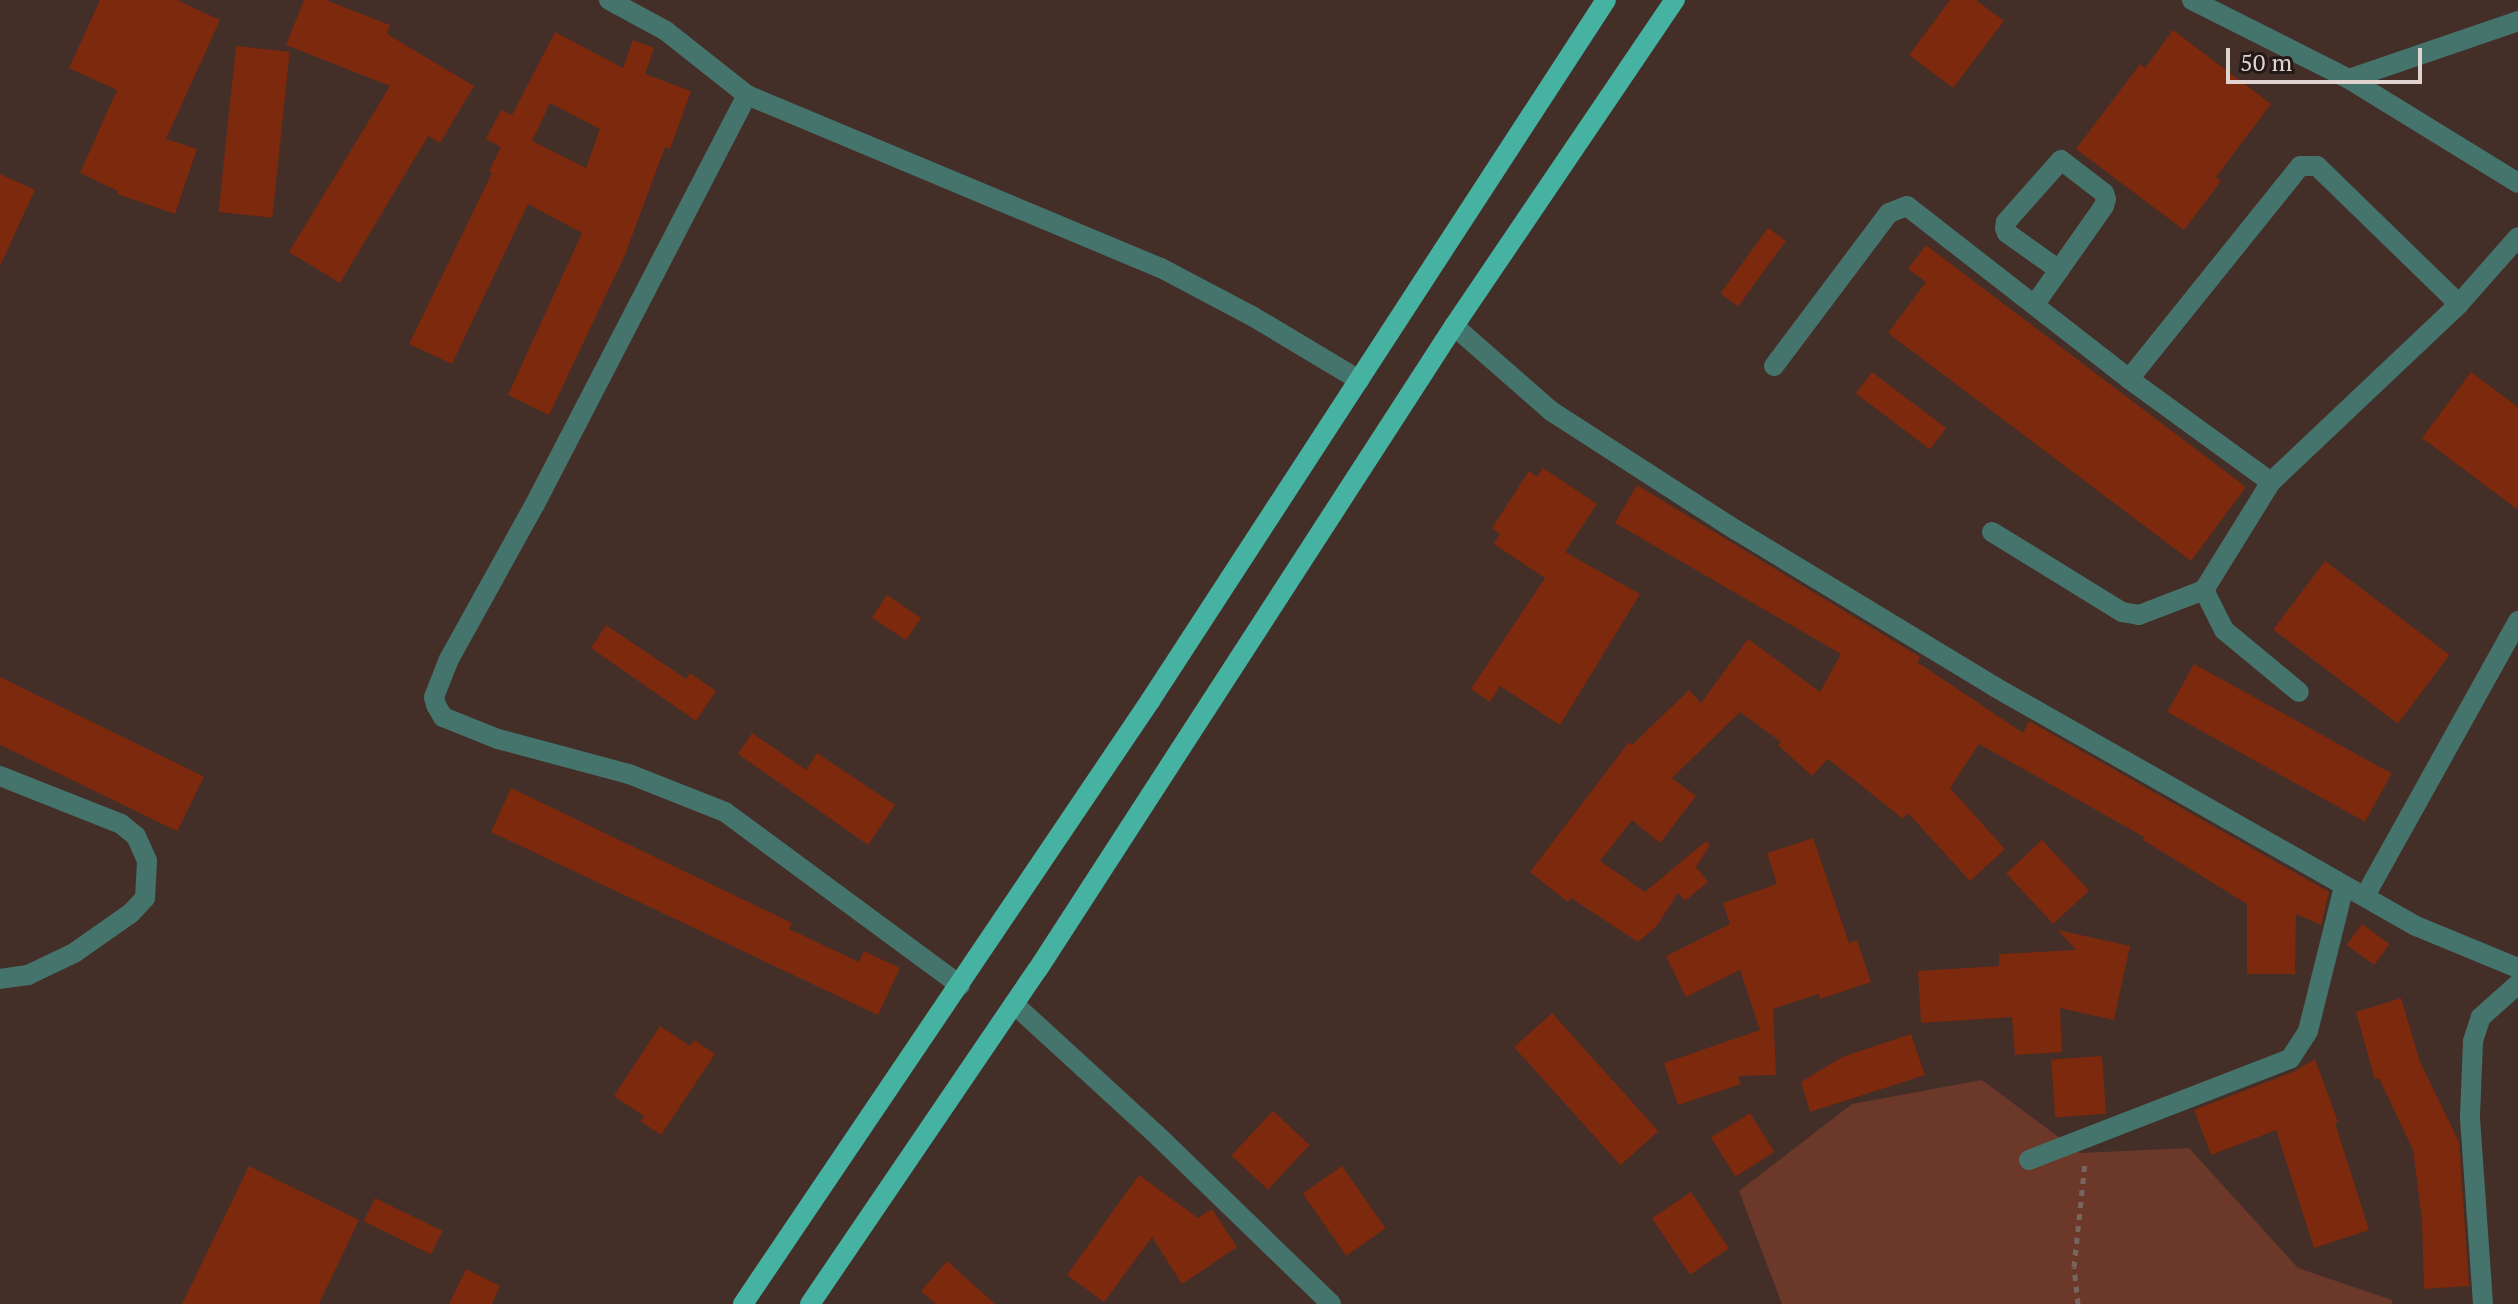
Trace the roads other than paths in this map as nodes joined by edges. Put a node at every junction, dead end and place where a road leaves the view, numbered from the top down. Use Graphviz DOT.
graph roads {
  1 [pos="609,0"];
  2 [pos="1606,0"];
  3 [pos="1675,0"];
  4 [pos="2192,0"];
  5 [pos="2518,21"];
  6 [pos="2349,79"];
  7 [pos="747,95"];
  8 [pos="2518,183"];
  9 [pos="2518,237"];
  10 [pos="2059,270"];
  11 [pos="2035,304"];
  12 [pos="2459,304"];
  13 [pos="1454,326"];
  14 [pos="1774,366"];
  15 [pos="2129,379"];
  16 [pos="1359,380"];
  17 [pos="2271,482"];
  18 [pos="1992,532"];
  19 [pos="2204,590"];
  20 [pos="2518,621"];
  21 [pos="2299,692"];
  22 [pos="0,776"];
  23 [pos="2344,887"];
  24 [pos="2365,896"];
  25 [pos="2518,968"];
  26 [pos="0,979"];
  27 [pos="2518,984"];
  28 [pos="960,985"];
  29 [pos="1014,1004"];
  30 [pos="2029,1160"];
  31 [pos="743,1304"];
  32 [pos="810,1304"];
  33 [pos="1331,1304"];
  34 [pos="2483,1304"];
  1 -- 7 [label="street"];
  2 -- 16 [label="main road"];
  3 -- 13 [label="main road"];
  4 -- 6 [label="street"];
  5 -- 6 [label="street"];
  6 -- 8 [label="street"];
  7 -- 16 [label="street"];
  7 -- 28 [label="street"];
  9 -- 12 [label="street"];
  10 -- 10 [label="street"];
  10 -- 11 [label="street"];
  11 -- 14 [label="street"];
  11 -- 15 [label="street"];
  12 -- 15 [label="street"];
  12 -- 17 [label="street"];
  13 -- 23 [label="street"];
  13 -- 29 [label="main road"];
  15 -- 17 [label="street"];
  16 -- 28 [label="main road"];
  17 -- 19 [label="street"];
  18 -- 19 [label="street"];
  19 -- 21 [label="street"];
  20 -- 24 [label="street"];
  22 -- 26 [label="street"];
  23 -- 24 [label="street"];
  23 -- 30 [label="street"];
  24 -- 25 [label="street"];
  27 -- 34 [label="street"];
  28 -- 31 [label="main road"];
  29 -- 32 [label="main road"];
  29 -- 33 [label="street"];
}
